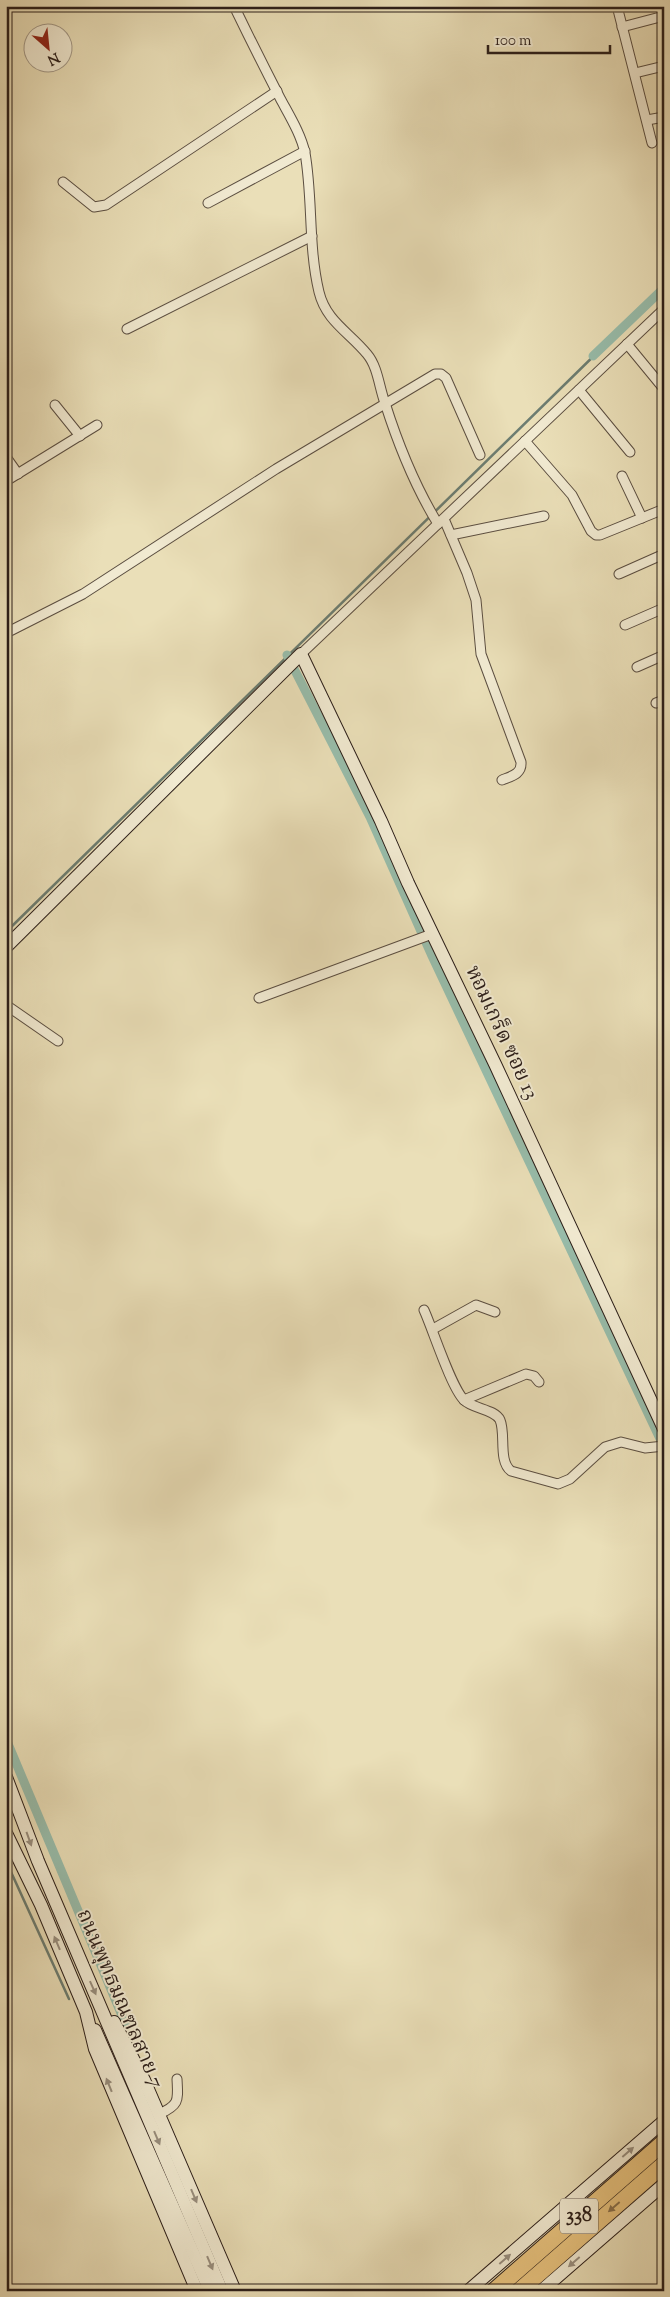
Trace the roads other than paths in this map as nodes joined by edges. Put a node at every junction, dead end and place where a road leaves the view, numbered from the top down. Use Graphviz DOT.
graph roads {
  1 [pos="234,6"];
  2 [pos="616,6"];
  3 [pos="664,16"];
  4 [pos="622,26"];
  5 [pos="664,66"];
  6 [pos="635,74"];
  7 [pos="277,91"];
  8 [pos="664,117"];
  9 [pos="647,120"];
  10 [pos="652,143"];
  11 [pos="305,151"];
  12 [pos="63,182"];
  13 [pos="208,203"];
  14 [pos="312,236"];
  15 [pos="664,309"];
  16 [pos="127,329"];
  17 [pos="627,344"];
  18 [pos="664,389"];
  19 [pos="579,390"];
  20 [pos="385,404"];
  21 [pos="55,405"];
  22 [pos="97,425"];
  23 [pos="80,436"];
  24 [pos="525,441"];
  25 [pos="630,452"];
  26 [pos="480,455"];
  27 [pos="6,457"];
  28 [pos="18,474"];
  29 [pos="622,476"];
  30 [pos="6,481"];
  31 [pos="664,508"];
  32 [pos="544,516"];
  33 [pos="642,518"];
  34 [pos="439,520"];
  35 [pos="450,535"];
  36 [pos="664,554"];
  37 [pos="619,574"];
  38 [pos="664,608"];
  39 [pos="625,626"];
  40 [pos="6,633"];
  41 [pos="664,655"];
  42 [pos="294,661"];
  43 [pos="637,666"];
  44 [pos="502,780"];
  45 [pos="426,936"];
  46 [pos="6,947"];
  47 [pos="259,998"];
  48 [pos="6,1005"];
  49 [pos="58,1040"];
  50 [pos="424,1310"];
  51 [pos="495,1312"];
  52 [pos="433,1329"];
  53 [pos="539,1382"];
  54 [pos="464,1400"];
  55 [pos="664,1429"];
  56 [pos="661,1446"];
  57 [pos="6,1777"];
  58 [pos="6,1833"];
  59 [pos="103,2012"];
  60 [pos="89,2021"];
  61 [pos="177,2079"];
  62 [pos="159,2114"];
  63 [pos="664,2121"];
  64 [pos="664,2142"];
  65 [pos="664,2164"];
  66 [pos="664,2184"];
  67 [pos="193,2237"];
  68 [pos="197,2291"];
  69 [pos="210,2291"];
  70 [pos="222,2291"];
  71 [pos="235,2291"];
  72 [pos="468,2291"];
  73 [pos="494,2291"];
  74 [pos="519,2291"];
  75 [pos="541,2291"];
  1 -- 7 [label="street"];
  2 -- 4 [label="street"];
  3 -- 4 [label="street"];
  4 -- 6 [label="street"];
  5 -- 6 [label="street"];
  6 -- 9 [label="street"];
  7 -- 11 [label="street"];
  7 -- 12 [label="street"];
  8 -- 9 [label="street"];
  9 -- 10 [label="street"];
  11 -- 13 [label="street"];
  11 -- 14 [label="street"];
  14 -- 16 [label="street"];
  14 -- 20 [label="street"];
  15 -- 17 [label="street"];
  17 -- 18 [label="street"];
  17 -- 19 [label="street"];
  19 -- 24 [label="street"];
  19 -- 25 [label="street"];
  20 -- 26 [label="street"];
  20 -- 34 [label="street"];
  20 -- 40 [label="street"];
  21 -- 23 [label="street"];
  22 -- 23 [label="street"];
  23 -- 28 [label="street"];
  24 -- 33 [label="street"];
  24 -- 34 [label="street"];
  27 -- 28 [label="street"];
  28 -- 30 [label="street"];
  29 -- 33 [label="street"];
  31 -- 33 [label="street"];
  32 -- 35 [label="street"];
  34 -- 35 [label="street"];
  34 -- 42 [label="street"];
  35 -- 44 [label="street"];
  36 -- 37 [label="street"];
  38 -- 39 [label="street"];
  41 -- 43 [label="street"];
  42 -- 45 [label="main road, หอมเกร็ด ซอย 13"];
  42 -- 46 [label="main road"];
  45 -- 47 [label="street"];
  45 -- 55 [label="main road, หอมเกร็ด ซอย 13"];
  48 -- 49 [label="street"];
  50 -- 52 [label="street"];
  51 -- 52 [label="street"];
  52 -- 54 [label="street"];
  53 -- 54 [label="street"];
  54 -- 56 [label="street"];
  57 -- 59 [label="main road, ถนนพุทธมณฑลสาย 7, one-way"];
  60 -- 58 [label="main road, ถนนพุทธมณฑลสาย 7, one-way"];
  59 -- 62 [label="main road"];
  59 -- 67 [label="main road, ถนนพุทธมณฑลสาย 7, one-way"];
  60 -- 67 [label="main road"];
  68 -- 60 [label="main road, one-way"];
  61 -- 62 [label="street"];
  62 -- 71 [label="main road, one-way"];
  72 -- 63 [label="main road, one-way"];
  64 -- 73 [label="highway, 338"];
  65 -- 74 [label="highway, 338, one-way"];
  66 -- 75 [label="main road, one-way"];
  67 -- 69 [label="main road"];
  67 -- 70 [label="main road, one-way"];
}
